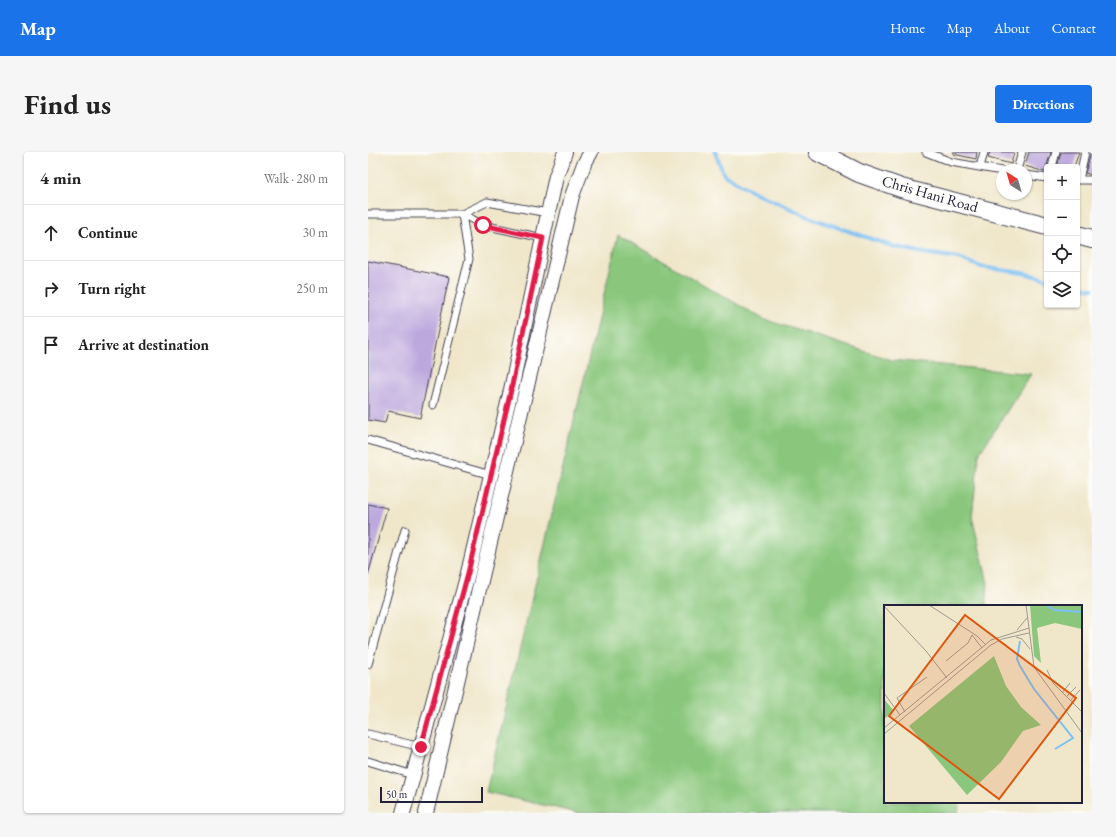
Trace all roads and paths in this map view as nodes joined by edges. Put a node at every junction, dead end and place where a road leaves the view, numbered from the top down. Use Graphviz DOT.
graph roads {
  1 [pos="565,152"];
  2 [pos="591,152"];
  3 [pos="818,152"];
  4 [pos="926,152"];
  5 [pos="945,152"];
  6 [pos="984,152"];
  7 [pos="1022,152"];
  8 [pos="1056,152"];
  9 [pos="1085,152"];
  10 [pos="942,160"];
  11 [pos="1019,164"];
  12 [pos="1053,164"];
  13 [pos="980,167"];
  14 [pos="996,170"];
  15 [pos="1080,172"];
  16 [pos="1032,176"];
  17 [pos="1044,178"];
  18 [pos="1080,180"];
  19 [pos="1092,180"];
  20 [pos="548,213"];
  21 [pos="368,214"];
  22 [pos="462,214"];
  23 [pos="1044,225"];
  24 [pos="1080,236"];
  25 [pos="543,238"];
  26 [pos="1092,239"];
  27 [pos="433,405"];
  28 [pos="368,440"];
  29 [pos="491,475"];
  30 [pos="405,530"];
  31 [pos="368,664"];
  32 [pos="368,734"];
  33 [pos="421,747"];
  34 [pos="368,762"];
  35 [pos="413,775"];
  36 [pos="404,813"];
  37 [pos="426,813"];
  1 -- 20 [label="street"];
  2 -- 37 [label="street"];
  3 -- 23 [label="street, Chris Hani Road"];
  4 -- 10 [label="lane"];
  5 -- 10 [label="lane"];
  6 -- 13 [label="lane"];
  7 -- 11 [label="lane"];
  8 -- 12 [label="lane"];
  9 -- 15 [label="lane"];
  10 -- 13 [label="lane"];
  13 -- 14 [label="lane"];
  16 -- 17 [label="lane"];
  18 -- 19 [label="lane"];
  20 -- 22 [label="lane"];
  20 -- 25 [label="street"];
  21 -- 22 [label="lane"];
  22 -- 25 [label="lane"];
  22 -- 27 [label="lane"];
  24 -- 26 [label="street"];
  25 -- 29 [label="street"];
  28 -- 29 [label="lane"];
  29 -- 33 [label="street"];
  30 -- 31 [label="lane"];
  32 -- 33 [label="lane"];
  33 -- 35 [label="street"];
  34 -- 35 [label="lane"];
  35 -- 36 [label="street"];
}
